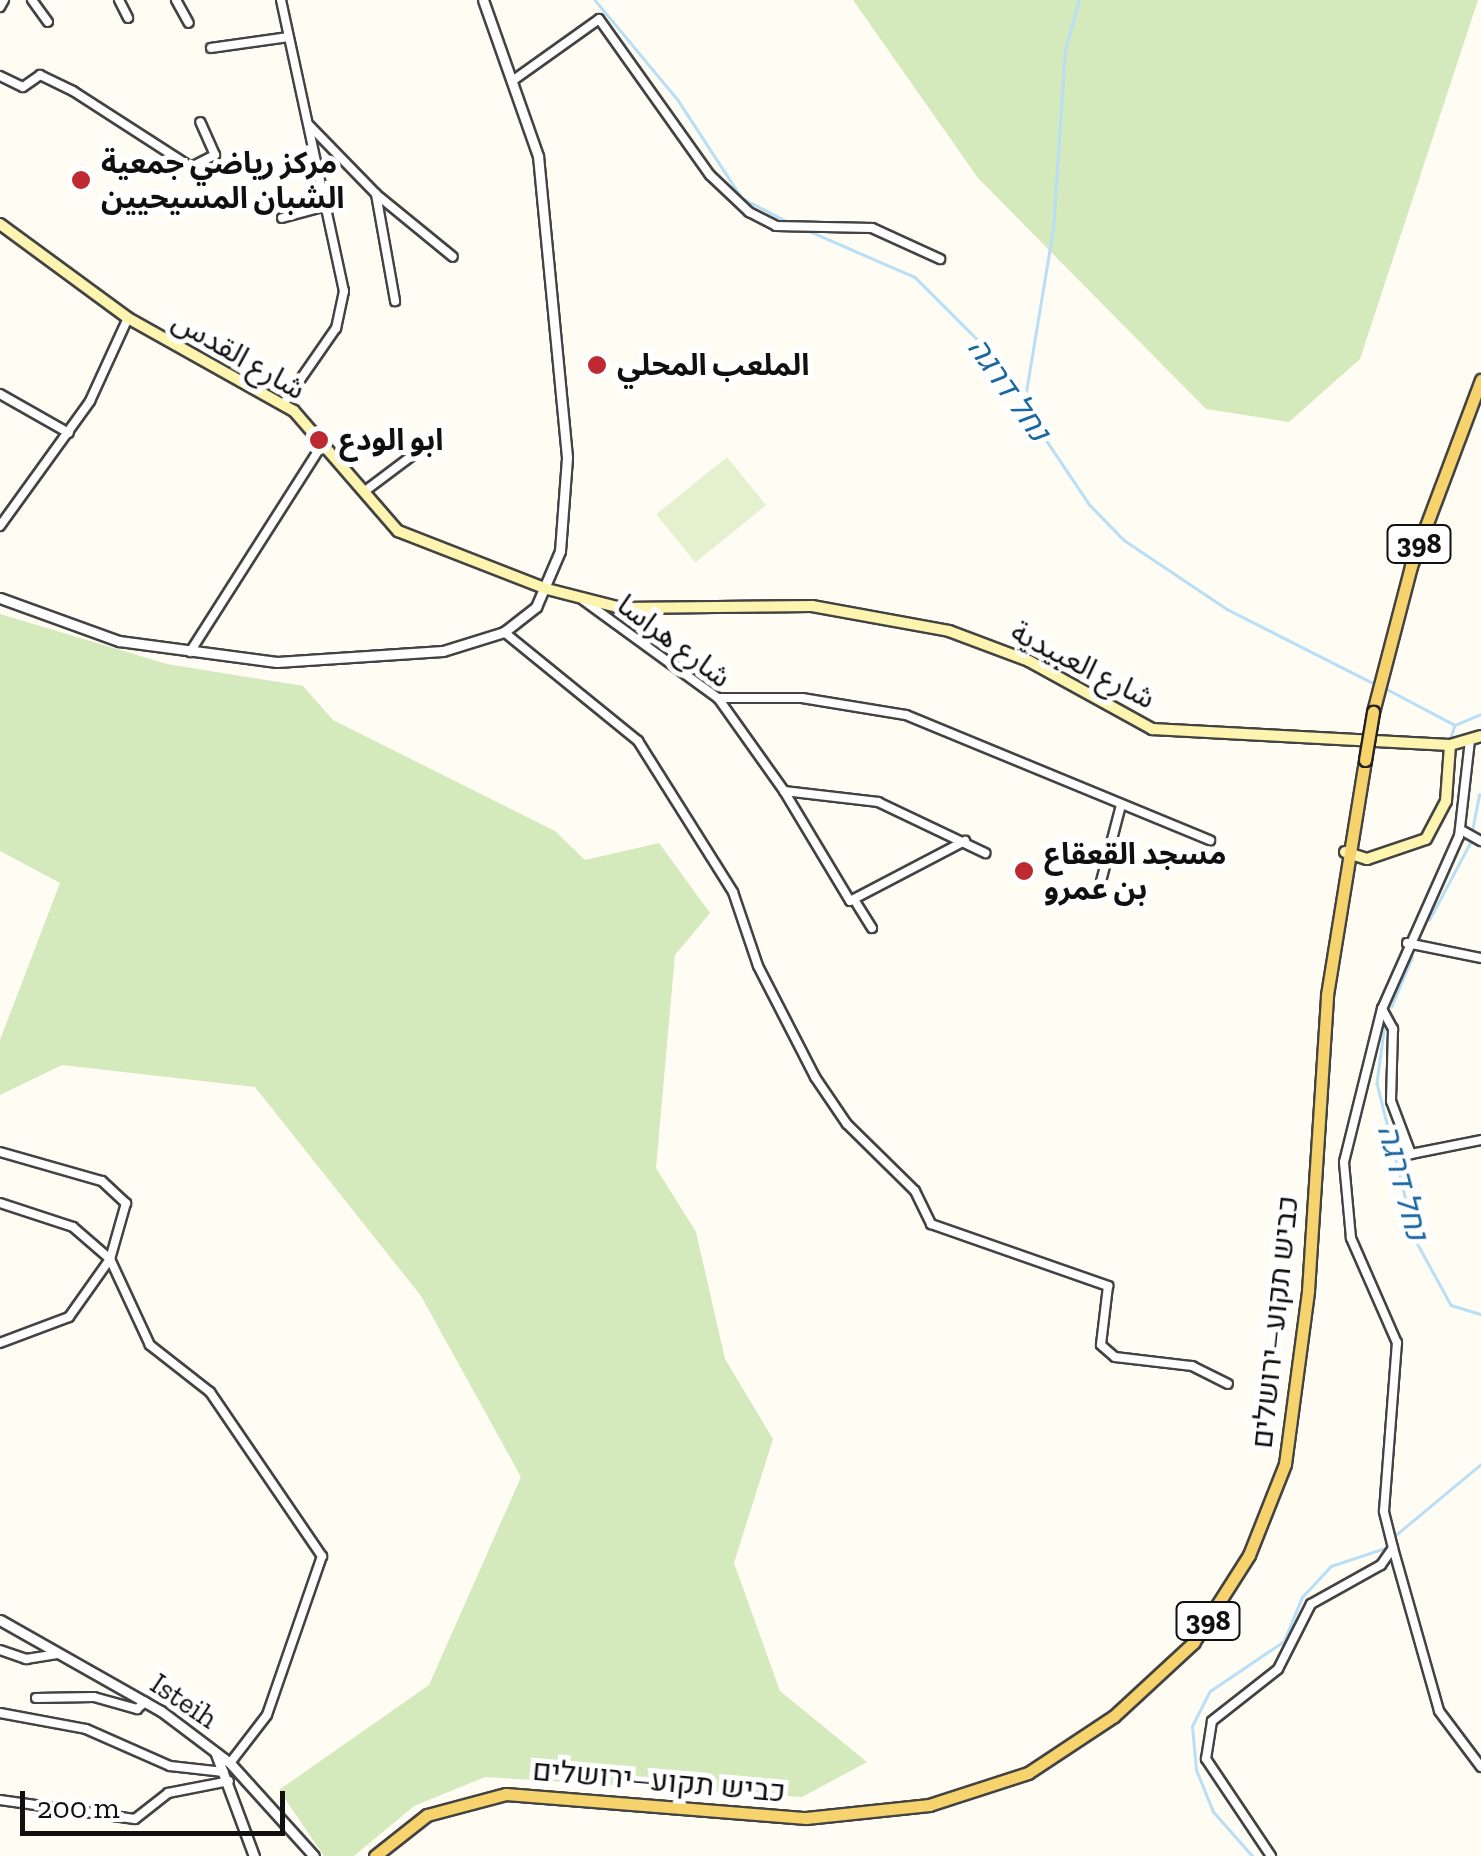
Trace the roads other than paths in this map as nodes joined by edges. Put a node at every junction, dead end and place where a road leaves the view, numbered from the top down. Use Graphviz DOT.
graph roads {
  1 [pos="4,0"];
  2 [pos="32,0"];
  3 [pos="119,0"];
  4 [pos="176,0"];
  5 [pos="281,0"];
  6 [pos="484,0"];
  7 [pos="0,7"];
  8 [pos="128,18"];
  9 [pos="48,22"];
  10 [pos="189,23"];
  11 [pos="288,37"];
  12 [pos="211,48"];
  13 [pos="0,76"];
  14 [pos="515,79"];
  15 [pos="200,122"];
  16 [pos="306,122"];
  17 [pos="376,194"];
  18 [pos="326,206"];
  19 [pos="282,218"];
  20 [pos="0,224"];
  21 [pos="453,257"];
  22 [pos="940,259"];
  23 [pos="395,301"];
  24 [pos="128,318"];
  25 [pos="1481,380"];
  26 [pos="0,394"];
  27 [pos="284,404"];
  28 [pos="69,434"];
  29 [pos="434,440"];
  30 [pos="324,442"];
  31 [pos="365,491"];
  32 [pos="0,526"];
  33 [pos="547,588"];
  34 [pos="0,598"];
  35 [pos="583,600"];
  36 [pos="504,632"];
  37 [pos="190,652"];
  38 [pos="718,698"];
  39 [pos="1476,738"];
  40 [pos="1450,746"];
  41 [pos="784,790"];
  42 [pos="1121,805"];
  43 [pos="1461,830"];
  44 [pos="964,840"];
  45 [pos="1210,840"];
  46 [pos="1481,841"];
  47 [pos="1345,852"];
  48 [pos="985,853"];
  49 [pos="1099,889"];
  50 [pos="855,902"];
  51 [pos="872,928"];
  52 [pos="1407,942"];
  53 [pos="1481,958"];
  54 [pos="1382,1009"];
  55 [pos="1481,1140"];
  56 [pos="0,1152"];
  57 [pos="0,1202"];
  58 [pos="110,1259"];
  59 [pos="0,1344"];
  60 [pos="1228,1384"];
  61 [pos="1393,1548"];
  62 [pos="0,1620"];
  63 [pos="0,1650"];
  64 [pos="59,1654"];
  65 [pos="36,1698"];
  66 [pos="145,1702"];
  67 [pos="0,1713"];
  68 [pos="1481,1767"];
  69 [pos="228,1772"];
  70 [pos="0,1800"];
  71 [pos="254,1856"];
  72 [pos="314,1856"];
  73 [pos="375,1856"];
  74 [pos="1271,1856"];
  1 -- 7 [label="street"];
  2 -- 9 [label="street"];
  3 -- 8 [label="street"];
  4 -- 10 [label="street"];
  5 -- 11 [label="street"];
  6 -- 14 [label="street"];
  11 -- 12 [label="street"];
  11 -- 16 [label="street"];
  13 -- 15 [label="street"];
  14 -- 22 [label="street"];
  14 -- 33 [label="street"];
  16 -- 17 [label="street"];
  16 -- 18 [label="street"];
  17 -- 21 [label="street"];
  17 -- 23 [label="street"];
  18 -- 19 [label="street"];
  18 -- 27 [label="street"];
  20 -- 24 [label="main road, شارع القدس"];
  24 -- 27 [label="main road, شارع القدس"];
  24 -- 28 [label="street"];
  25 -- 47 [label="main road, כביש תקוע–ירושלים / 398, bridge"];
  26 -- 28 [label="street"];
  27 -- 30 [label="main road, شارع القدس"];
  28 -- 32 [label="street"];
  29 -- 31 [label="street"];
  30 -- 31 [label="main road, شارع القدس"];
  30 -- 37 [label="street"];
  31 -- 33 [label="main road, شارع القدس"];
  33 -- 35 [label="main road, شارع العبيدية"];
  33 -- 36 [label="street"];
  34 -- 37 [label="street"];
  35 -- 38 [label="street, شارع هراسا"];
  35 -- 40 [label="main road, شارع العبيدية"];
  36 -- 37 [label="street"];
  36 -- 60 [label="street"];
  38 -- 41 [label="street, شارع هراسا"];
  38 -- 42 [label="street"];
  39 -- 40 [label="main road, شارع العبيدية"];
  39 -- 43 [label="street"];
  40 -- 47 [label="main road"];
  41 -- 44 [label="street"];
  41 -- 50 [label="street, شارع هراسا"];
  42 -- 45 [label="street"];
  42 -- 49 [label="street"];
  43 -- 46 [label="street"];
  43 -- 52 [label="street"];
  44 -- 48 [label="street"];
  44 -- 50 [label="street"];
  47 -- 73 [label="main road, כביש תקוע–ירושלים / 398"];
  50 -- 51 [label="street, شارع هراسا"];
  52 -- 53 [label="street"];
  52 -- 54 [label="street"];
  54 -- 55 [label="street"];
  54 -- 61 [label="street"];
  56 -- 58 [label="street"];
  57 -- 58 [label="street"];
  58 -- 59 [label="street"];
  58 -- 69 [label="street"];
  61 -- 68 [label="street"];
  61 -- 74 [label="street"];
  62 -- 64 [label="street, Isteih"];
  63 -- 64 [label="street"];
  64 -- 66 [label="street, Isteih"];
  65 -- 66 [label="street"];
  66 -- 69 [label="street, Isteih"];
  67 -- 69 [label="street"];
  69 -- 70 [label="street"];
  69 -- 71 [label="street"];
  69 -- 72 [label="street, Isteih"];
}
